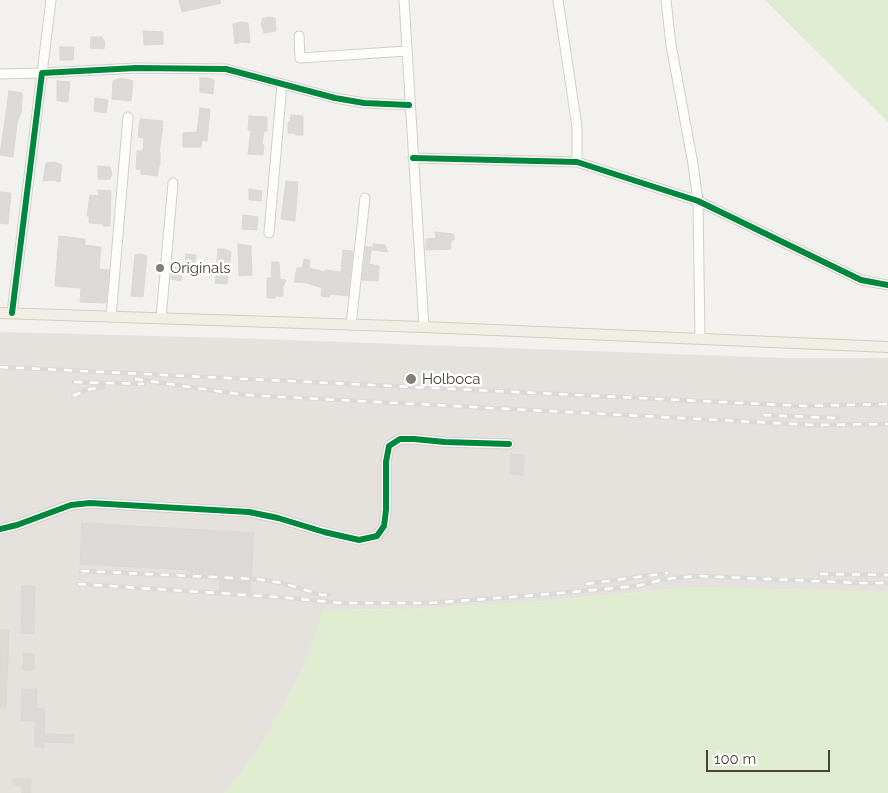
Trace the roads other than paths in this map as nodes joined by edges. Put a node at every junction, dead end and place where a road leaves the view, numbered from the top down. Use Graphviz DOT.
graph roads {
  1 [pos="51,0"];
  2 [pos="404,0"];
  3 [pos="558,0"];
  4 [pos="666,0"];
  5 [pos="299,36"];
  6 [pos="407,51"];
  7 [pos="42,73"];
  8 [pos="0,74"];
  9 [pos="282,84"];
  10 [pos="410,105"];
  11 [pos="128,117"];
  12 [pos="414,158"];
  13 [pos="578,162"];
  14 [pos="173,183"];
  15 [pos="365,198"];
  16 [pos="698,202"];
  17 [pos="269,233"];
  18 [pos="888,285"];
  19 [pos="0,313"];
  20 [pos="12,313"];
  21 [pos="111,317"];
  22 [pos="161,318"];
  23 [pos="351,325"];
  24 [pos="424,327"];
  25 [pos="700,338"];
  26 [pos="888,346"];
  27 [pos="508,444"];
  28 [pos="0,529"];
  1 -- 7 [label="street"];
  2 -- 6 [label="street"];
  3 -- 13 [label="street"];
  4 -- 16 [label="street"];
  5 -- 6 [label="street"];
  6 -- 10 [label="street"];
  7 -- 8 [label="street"];
  7 -- 9 [label="street"];
  7 -- 20 [label="street"];
  9 -- 10 [label="street"];
  9 -- 17 [label="street"];
  10 -- 12 [label="street"];
  11 -- 21 [label="street"];
  12 -- 13 [label="street"];
  12 -- 24 [label="street"];
  13 -- 16 [label="street"];
  14 -- 22 [label="street"];
  15 -- 23 [label="street"];
  16 -- 18 [label="street"];
  16 -- 25 [label="street"];
  19 -- 20 [label="main road"];
  20 -- 21 [label="main road"];
  21 -- 22 [label="main road"];
  22 -- 23 [label="main road"];
  23 -- 24 [label="main road"];
  24 -- 25 [label="main road"];
  25 -- 26 [label="main road"];
  27 -- 28 [label="street"];
}
